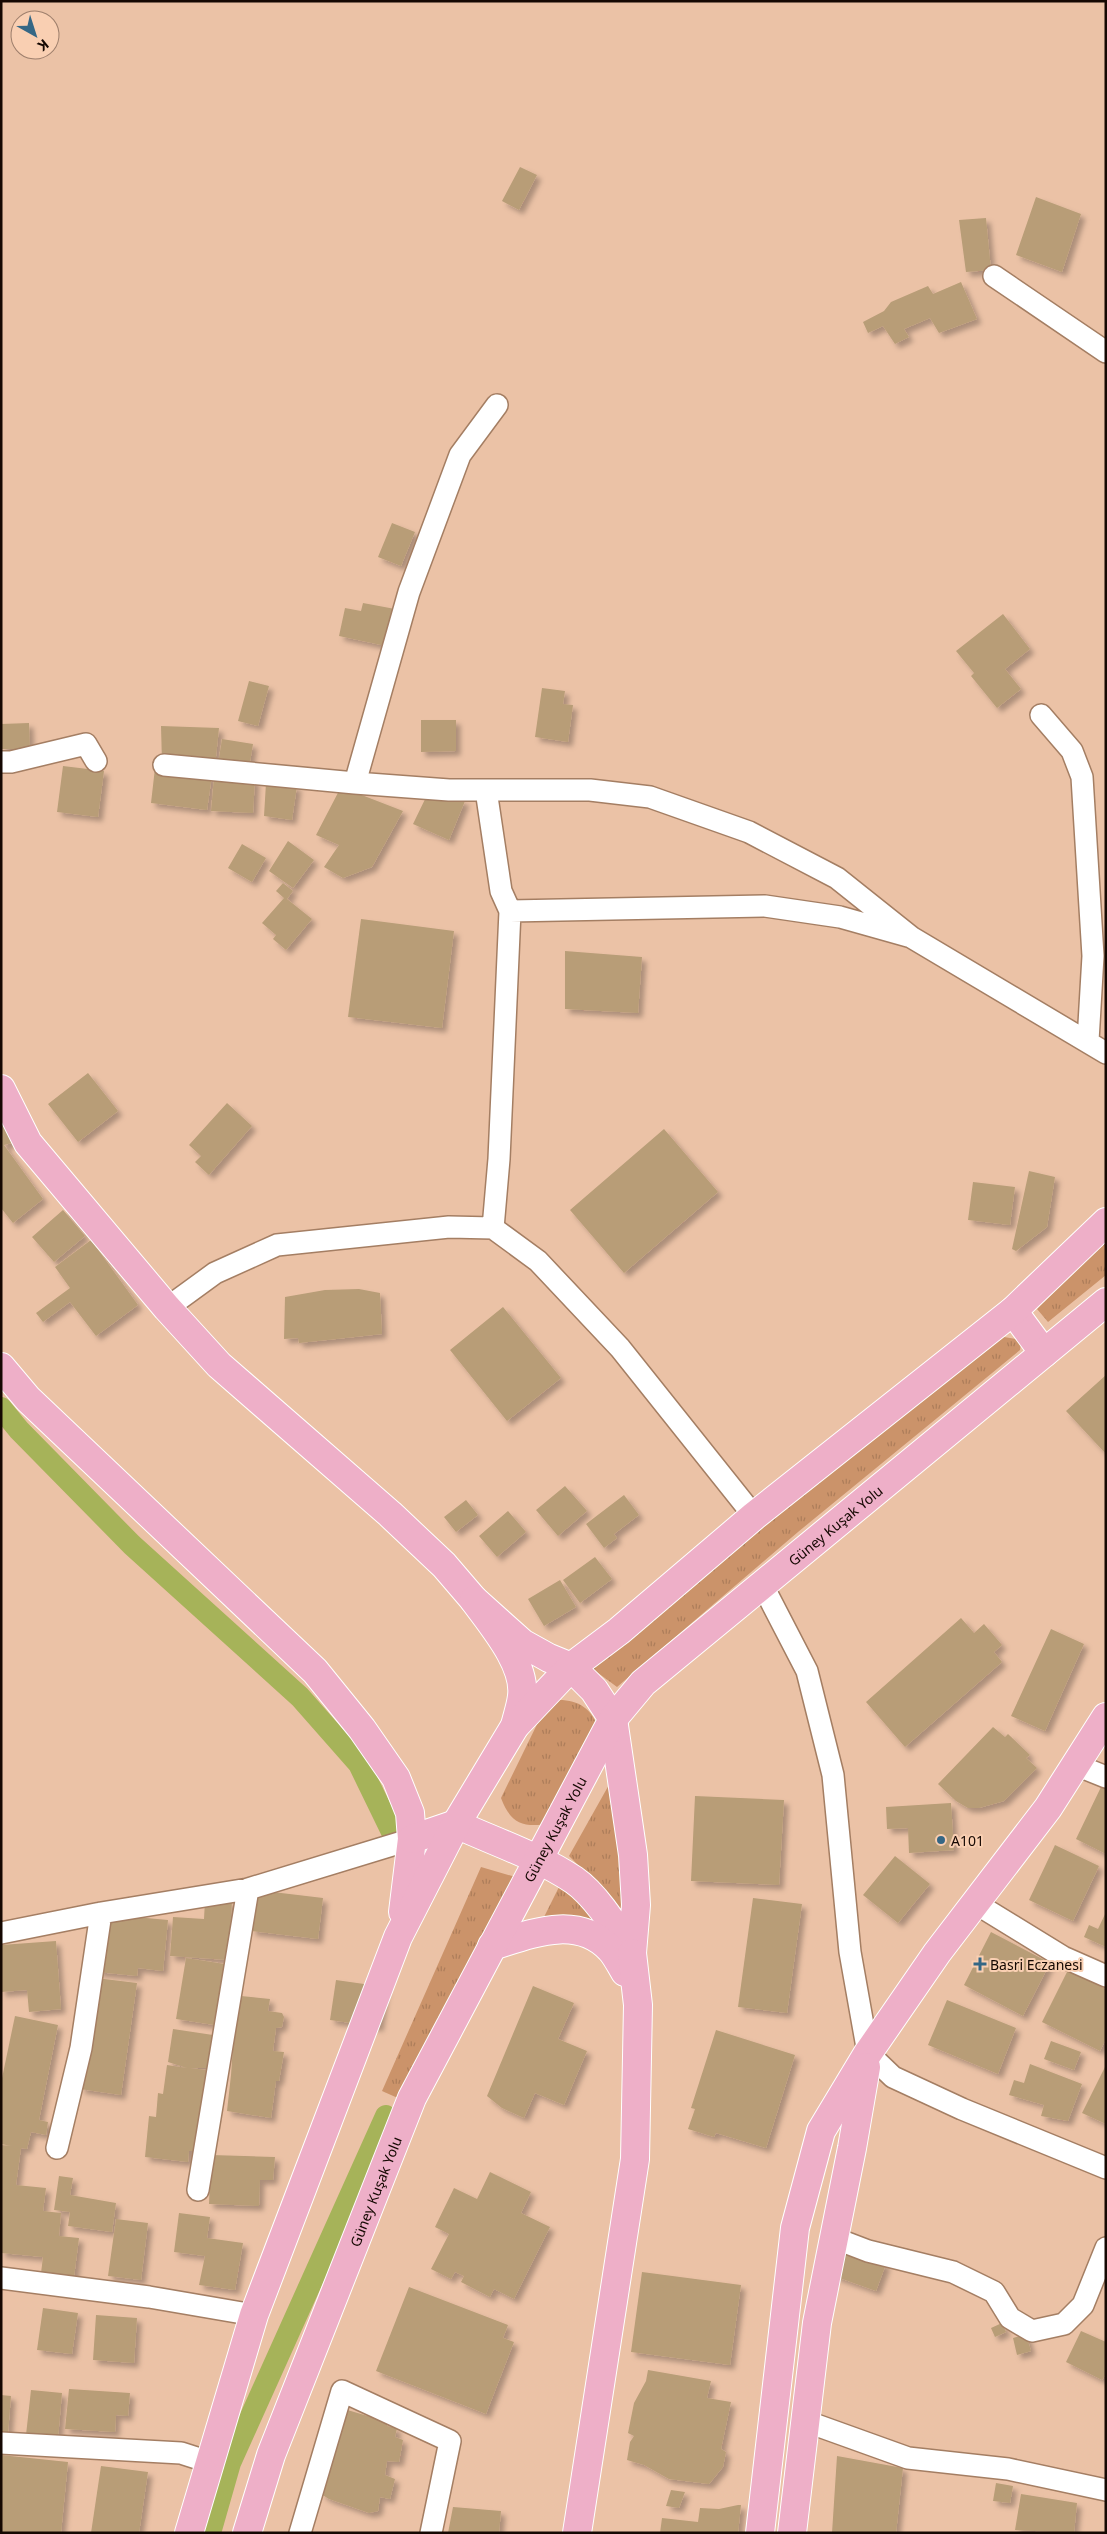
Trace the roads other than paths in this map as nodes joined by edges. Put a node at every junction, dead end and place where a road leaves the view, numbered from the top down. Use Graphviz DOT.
graph roads {
  1 [pos="994,276"];
  2 [pos="1106,352"];
  3 [pos="497,405"];
  4 [pos="1042,715"];
  5 [pos="96,761"];
  6 [pos="1,762"];
  7 [pos="164,765"];
  8 [pos="354,783"];
  9 [pos="486,790"];
  10 [pos="510,911"];
  11 [pos="911,936"];
  12 [pos="1097,1047"];
  13 [pos="1,1089"];
  14 [pos="1106,1222"];
  15 [pos="493,1228"];
  16 [pos="1106,1302"];
  17 [pos="167,1308"];
  18 [pos="1013,1311"];
  19 [pos="1044,1353"];
  20 [pos="1,1367"];
  21 [pos="754,1516"];
  22 [pos="763,1586"];
  23 [pos="474,1600"];
  24 [pos="571,1667"];
  25 [pos="1106,1717"];
  26 [pos="613,1719"];
  27 [pos="515,1726"];
  28 [pos="1076,1765"];
  29 [pos="1106,1777"];
  30 [pos="456,1824"];
  31 [pos="412,1839"];
  32 [pos="537,1860"];
  33 [pos="248,1889"];
  34 [pos="975,1904"];
  35 [pos="101,1913"];
  36 [pos="1,1933"];
  37 [pos="398,1937"];
  38 [pos="492,1946"];
  39 [pos="632,1953"];
  40 [pos="1106,1976"];
  41 [pos="638,2005"];
  42 [pos="868,2054"];
  43 [pos="58,2148"];
  44 [pos="1106,2168"];
  45 [pos="198,2190"];
  46 [pos="834,2238"];
  47 [pos="1106,2248"];
  48 [pos="1,2278"];
  49 [pos="254,2315"];
  50 [pos="805,2422"];
  51 [pos="1,2443"];
  52 [pos="209,2462"];
  53 [pos="1106,2490"];
  54 [pos="189,2533"];
  55 [pos="248,2533"];
  56 [pos="300,2533"];
  57 [pos="431,2533"];
  58 [pos="577,2533"];
  59 [pos="760,2533"];
  60 [pos="792,2533"];
  1 -- 2 [label="street"];
  3 -- 8 [label="street"];
  4 -- 12 [label="street"];
  5 -- 6 [label="street"];
  7 -- 8 [label="street"];
  8 -- 9 [label="street"];
  9 -- 10 [label="street"];
  9 -- 11 [label="street"];
  10 -- 11 [label="street"];
  10 -- 15 [label="street"];
  11 -- 12 [label="street"];
  13 -- 17 [label="main road"];
  14 -- 18 [label="main road"];
  15 -- 17 [label="street"];
  15 -- 21 [label="street"];
  16 -- 19 [label="main road, Güney Kuşak Yolu"];
  17 -- 23 [label="main road"];
  18 -- 19 [label="main road"];
  18 -- 21 [label="main road"];
  19 -- 22 [label="main road, Güney Kuşak Yolu"];
  20 -- 31 [label="main road"];
  21 -- 24 [label="main road"];
  22 -- 26 [label="main road, Güney Kuşak Yolu"];
  22 -- 42 [label="street"];
  23 -- 24 [label="main road"];
  23 -- 27 [label="main road"];
  24 -- 26 [label="main road"];
  24 -- 27 [label="main road"];
  25 -- 28 [label="main road"];
  26 -- 32 [label="main road, Güney Kuşak Yolu"];
  26 -- 39 [label="main road"];
  27 -- 30 [label="main road"];
  28 -- 29 [label="street"];
  28 -- 34 [label="main road"];
  30 -- 31 [label="main road"];
  30 -- 32 [label="main road"];
  30 -- 37 [label="main road"];
  31 -- 33 [label="street"];
  31 -- 37 [label="main road"];
  32 -- 38 [label="main road, Güney Kuşak Yolu"];
  32 -- 39 [label="main road"];
  33 -- 35 [label="street"];
  33 -- 45 [label="street"];
  34 -- 40 [label="street"];
  34 -- 42 [label="main road"];
  35 -- 36 [label="street"];
  35 -- 43 [label="street"];
  37 -- 49 [label="main road"];
  38 -- 41 [label="main road"];
  38 -- 55 [label="main road, Güney Kuşak Yolu"];
  39 -- 41 [label="main road"];
  41 -- 58 [label="main road"];
  42 -- 44 [label="street"];
  42 -- 46 [label="main road"];
  42 -- 59 [label="main road"];
  46 -- 47 [label="street"];
  46 -- 50 [label="main road"];
  48 -- 49 [label="street"];
  49 -- 52 [label="main road"];
  50 -- 53 [label="street"];
  50 -- 60 [label="main road"];
  51 -- 52 [label="street"];
  52 -- 54 [label="main road"];
  56 -- 57 [label="street"];
}
